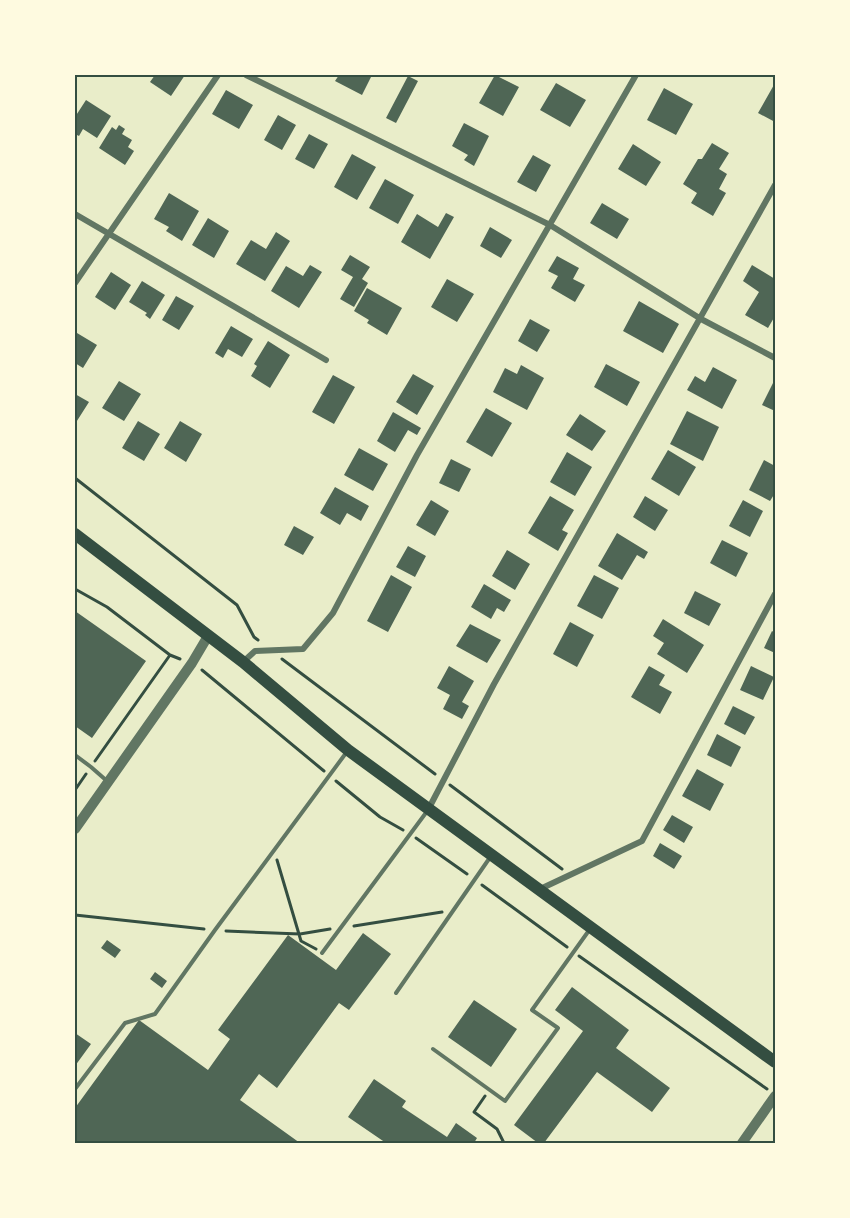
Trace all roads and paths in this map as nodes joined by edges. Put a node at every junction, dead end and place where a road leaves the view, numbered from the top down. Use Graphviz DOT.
graph roads {
  1 [pos="218,75"];
  2 [pos="246,75"];
  3 [pos="636,75"];
  4 [pos="775,185"];
  5 [pos="75,214"];
  6 [pos="550,225"];
  7 [pos="108,235"];
  8 [pos="75,283"];
  9 [pos="701,320"];
  10 [pos="775,358"];
  11 [pos="326,360"];
  12 [pos="75,478"];
  13 [pos="75,534"];
  14 [pos="75,588"];
  15 [pos="775,594"];
  16 [pos="208,636"];
  17 [pos="272,651"];
  18 [pos="170,655"];
  19 [pos="243,662"];
  20 [pos="192,663"];
  21 [pos="348,750"];
  22 [pos="75,755"];
  23 [pos="91,766"];
  24 [pos="329,776"];
  25 [pos="444,781"];
  26 [pos="107,782"];
  27 [pos="75,790"];
  28 [pos="428,809"];
  29 [pos="75,829"];
  30 [pos="410,834"];
  31 [pos="274,850"];
  32 [pos="491,856"];
  33 [pos="570,875"];
  34 [pos="475,879"];
  35 [pos="538,890"];
  36 [pos="453,911"];
  37 [pos="75,915"];
  38 [pos="342,927"];
  39 [pos="591,928"];
  40 [pos="215,930"];
  41 [pos="300,934"];
  42 [pos="574,952"];
  43 [pos="322,953"];
  44 [pos="396,993"];
  45 [pos="433,1049"];
  46 [pos="775,1062"];
  47 [pos="75,1089"];
  48 [pos="490,1090"];
  49 [pos="775,1095"];
  50 [pos="504,1143"];
  51 [pos="742,1143"];
  1 -- 7 [label="street"];
  2 -- 6 [label="street"];
  3 -- 6 [label="street"];
  4 -- 9 [label="street"];
  5 -- 7 [label="street"];
  6 -- 9 [label="street"];
  6 -- 17 [label="street"];
  7 -- 8 [label="street"];
  7 -- 11 [label="street"];
  9 -- 10 [label="street"];
  9 -- 25 [label="street"];
  12 -- 17 [label="path"];
  13 -- 16 [label="main road"];
  14 -- 18 [label="path"];
  15 -- 33 [label="street"];
  16 -- 19 [label="main road"];
  16 -- 20 [label="street"];
  17 -- 19 [label="street"];
  17 -- 25 [label="path"];
  18 -- 20 [label="path"];
  18 -- 23 [label="path"];
  19 -- 21 [label="main road"];
  20 -- 24 [label="path"];
  20 -- 26 [label="street"];
  21 -- 24 [label="lane"];
  21 -- 28 [label="main road"];
  22 -- 23 [label="lane"];
  23 -- 26 [label="lane"];
  23 -- 27 [label="path"];
  24 -- 30 [label="path"];
  24 -- 31 [label="lane"];
  25 -- 28 [label="street"];
  25 -- 33 [label="path"];
  26 -- 29 [label="street"];
  28 -- 30 [label="lane"];
  28 -- 32 [label="main road"];
  30 -- 34 [label="path"];
  30 -- 38 [label="lane"];
  31 -- 40 [label="lane"];
  31 -- 41 [label="path"];
  32 -- 34 [label="lane"];
  32 -- 35 [label="main road"];
  33 -- 35 [label="street"];
  34 -- 36 [label="lane"];
  34 -- 42 [label="path"];
  35 -- 39 [label="main road"];
  36 -- 38 [label="path"];
  36 -- 44 [label="lane"];
  37 -- 40 [label="path"];
  38 -- 41 [label="path"];
  38 -- 43 [label="lane"];
  39 -- 42 [label="lane"];
  39 -- 46 [label="main road"];
  40 -- 41 [label="path"];
  40 -- 47 [label="lane"];
  41 -- 43 [label="path"];
  42 -- 48 [label="lane"];
  42 -- 49 [label="path"];
  45 -- 48 [label="lane"];
  48 -- 50 [label="path"];
  49 -- 51 [label="street"];
}
